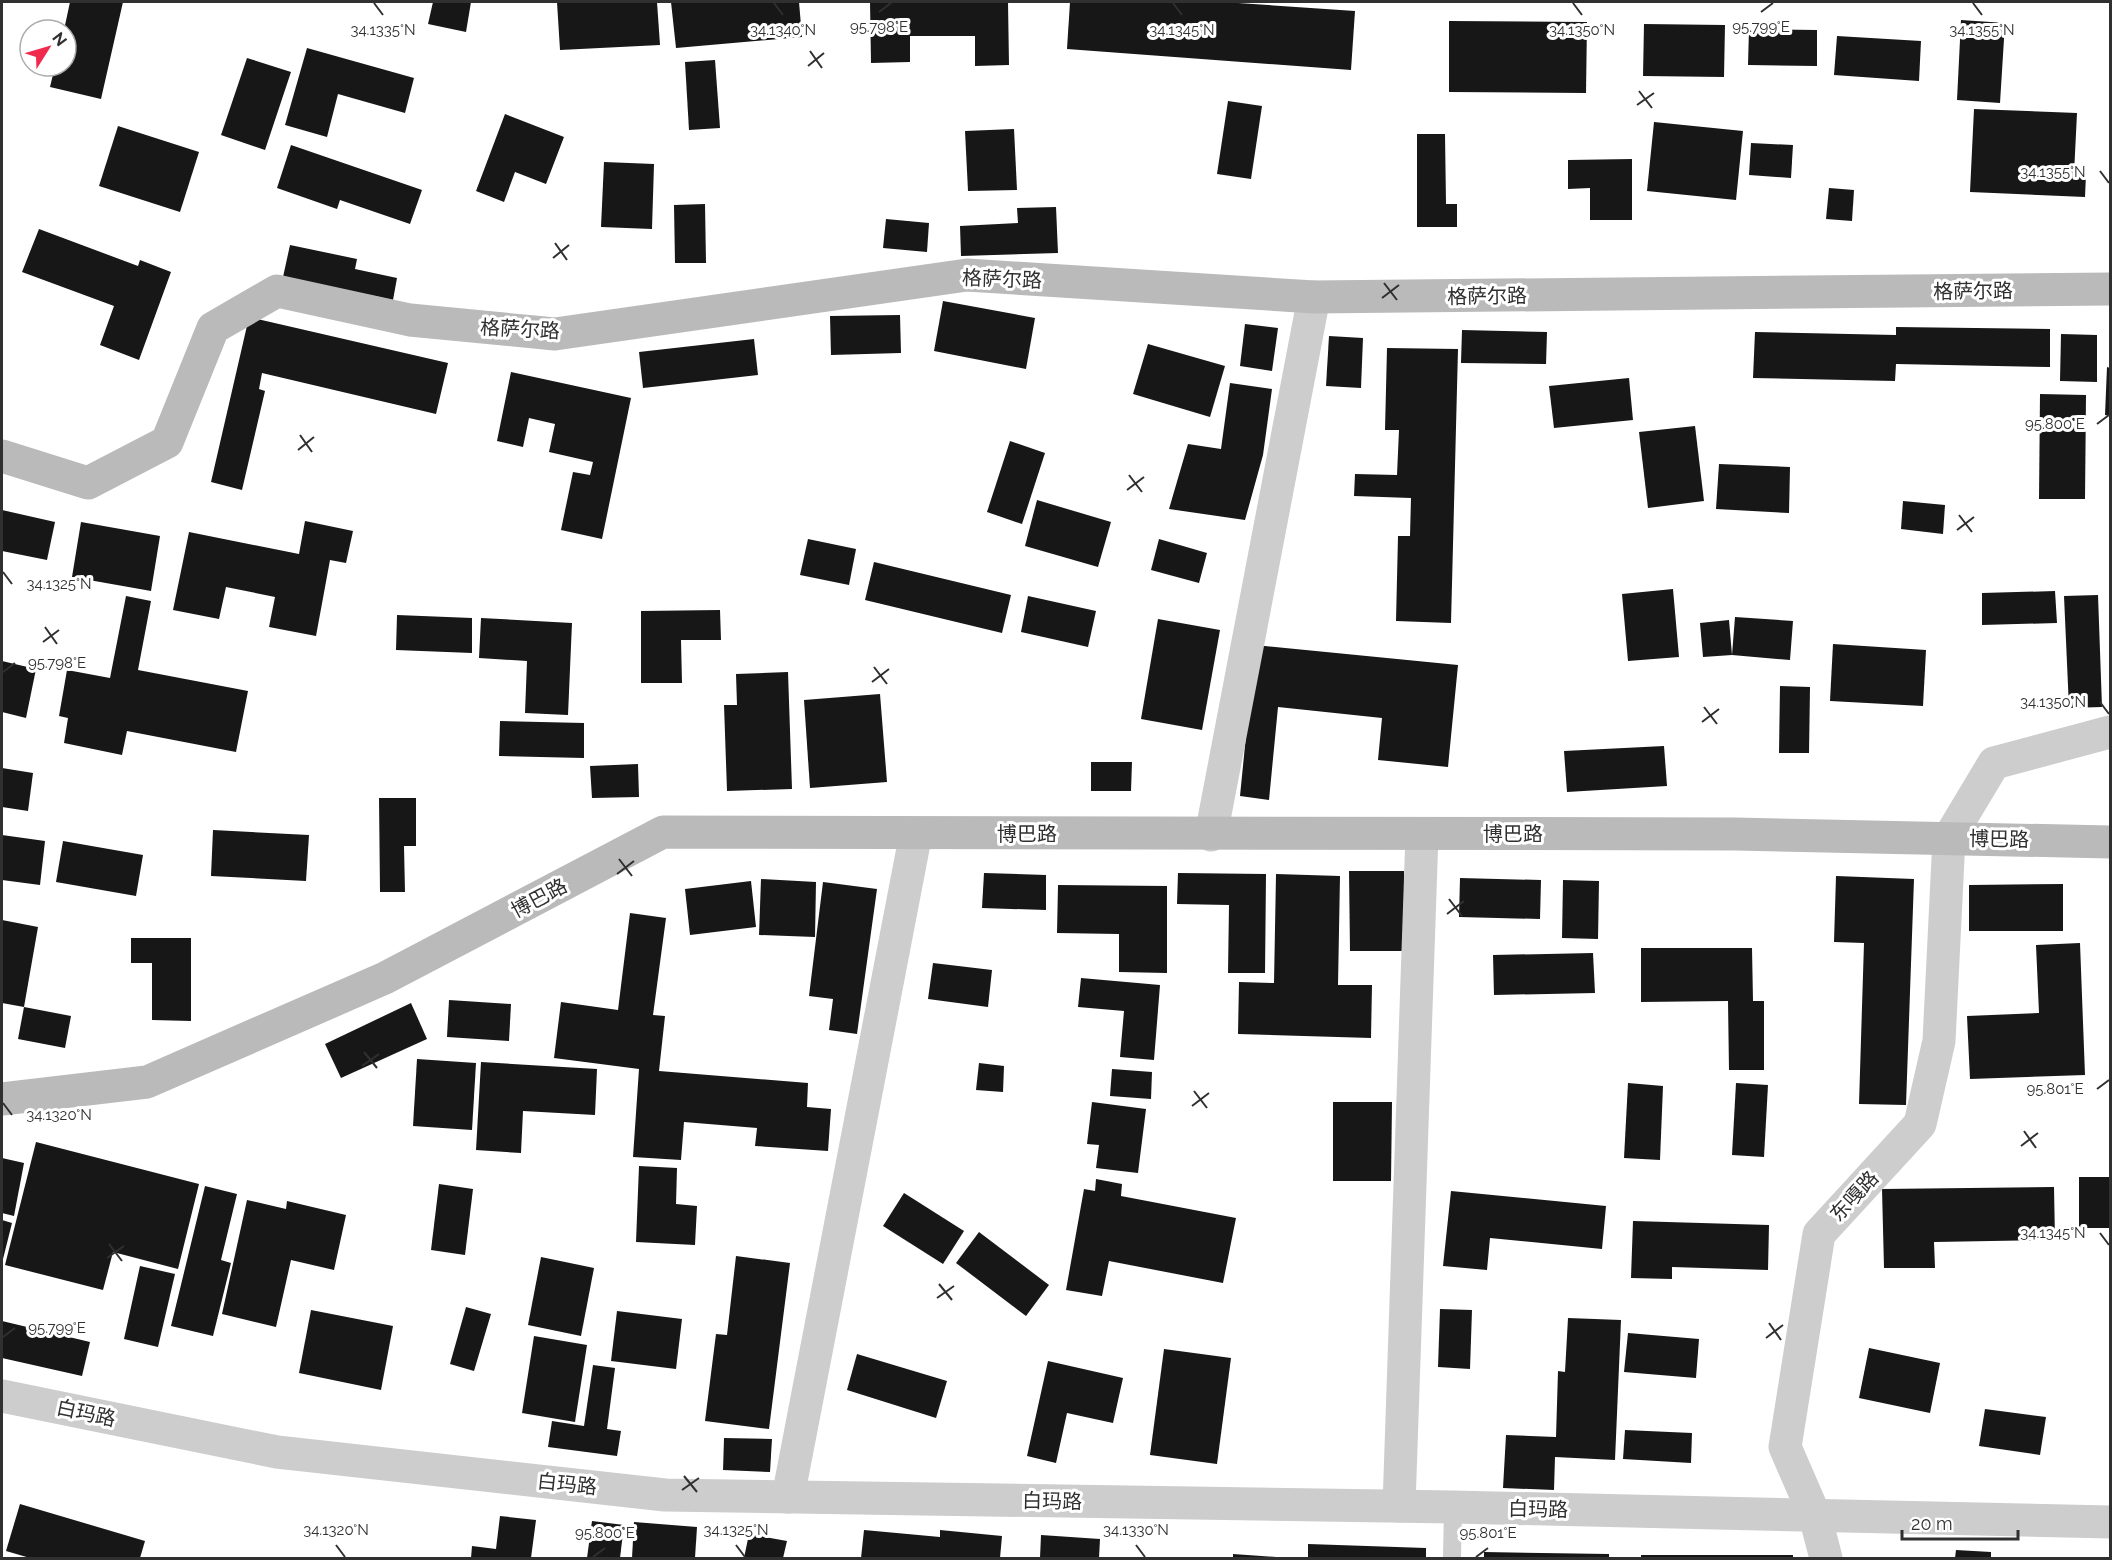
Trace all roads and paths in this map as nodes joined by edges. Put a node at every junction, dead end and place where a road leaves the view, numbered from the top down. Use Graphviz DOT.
graph roads {
  1 [pos="2110,289"];
  2 [pos="1314,297"];
  3 [pos="2,456"];
  4 [pos="2110,732"];
  5 [pos="916,833"];
  6 [pos="1422,834"];
  7 [pos="1211,835"];
  8 [pos="1949,838"];
  9 [pos="2110,842"];
  10 [pos="2,1099"];
  11 [pos="2,1396"];
  12 [pos="788,1497"];
  13 [pos="1399,1506"];
  14 [pos="1453,1507"];
  15 [pos="1815,1515"];
  16 [pos="2110,1522"];
  17 [pos="1452,1558"];
  18 [pos="1826,1558"];
  1 -- 2 [label="street, 格萨尔路"];
  2 -- 3 [label="street, 格萨尔路"];
  2 -- 7 [label="street"];
  4 -- 8 [label="street"];
  5 -- 7 [label="street, 博巴路"];
  5 -- 10 [label="street, 博巴路"];
  5 -- 12 [label="street"];
  6 -- 7 [label="street, 博巴路"];
  6 -- 8 [label="street, 博巴路"];
  6 -- 13 [label="street"];
  8 -- 9 [label="street, 博巴路"];
  8 -- 15 [label="street, 东嘎路"];
  11 -- 12 [label="street, 白玛路"];
  12 -- 13 [label="street, 白玛路"];
  13 -- 14 [label="street, 白玛路"];
  14 -- 15 [label="street, 白玛路"];
  14 -- 17 [label="lane"];
  15 -- 16 [label="street, 白玛路"];
  15 -- 18 [label="street, 东嘎路"];
}
